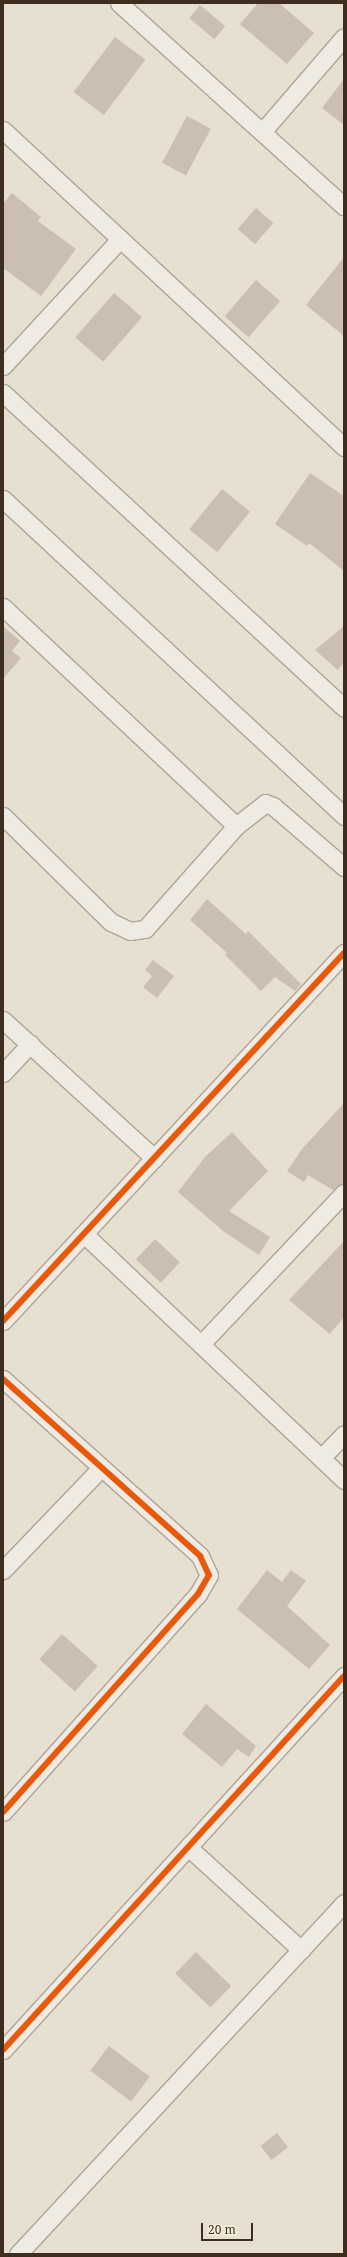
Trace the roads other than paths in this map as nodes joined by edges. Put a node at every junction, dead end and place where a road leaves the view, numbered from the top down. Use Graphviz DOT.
graph roads {
  1 [pos="129,6"];
  2 [pos="344,37"];
  3 [pos="3,130"];
  4 [pos="262,132"];
  5 [pos="344,206"];
  6 [pos="120,239"];
  7 [pos="3,366"];
  8 [pos="3,393"];
  9 [pos="344,447"];
  10 [pos="3,498"];
  11 [pos="3,607"];
  12 [pos="344,708"];
  13 [pos="3,816"];
  14 [pos="344,816"];
  15 [pos="236,826"];
  16 [pos="344,867"];
  17 [pos="344,953"];
  18 [pos="3,1020"];
  19 [pos="30,1044"];
  20 [pos="3,1073"];
  21 [pos="154,1158"];
  22 [pos="344,1193"];
  23 [pos="84,1234"];
  24 [pos="3,1321"];
  25 [pos="201,1344"];
  26 [pos="3,1379"];
  27 [pos="344,1434"];
  28 [pos="321,1458"];
  29 [pos="100,1469"];
  30 [pos="344,1480"];
  31 [pos="3,1570"];
  32 [pos="344,1676"];
  33 [pos="3,1812"];
  34 [pos="188,1847"];
  35 [pos="344,1903"];
  36 [pos="301,1950"];
  37 [pos="3,2050"];
  38 [pos="18,2254"];
  1 -- 4 [label="street"];
  2 -- 4 [label="street"];
  3 -- 6 [label="street"];
  4 -- 5 [label="street"];
  6 -- 7 [label="street"];
  6 -- 9 [label="street"];
  8 -- 12 [label="street"];
  10 -- 14 [label="street"];
  11 -- 15 [label="street"];
  13 -- 15 [label="street"];
  15 -- 16 [label="street"];
  17 -- 21 [label="street"];
  18 -- 19 [label="street"];
  19 -- 20 [label="street"];
  19 -- 21 [label="street"];
  21 -- 23 [label="street"];
  22 -- 25 [label="street"];
  23 -- 24 [label="street"];
  23 -- 25 [label="street"];
  25 -- 28 [label="street"];
  26 -- 29 [label="street"];
  27 -- 28 [label="street"];
  28 -- 30 [label="street"];
  29 -- 31 [label="street"];
  29 -- 33 [label="street"];
  32 -- 34 [label="street"];
  34 -- 36 [label="street"];
  34 -- 37 [label="street"];
  35 -- 36 [label="street"];
  36 -- 38 [label="street"];
}
